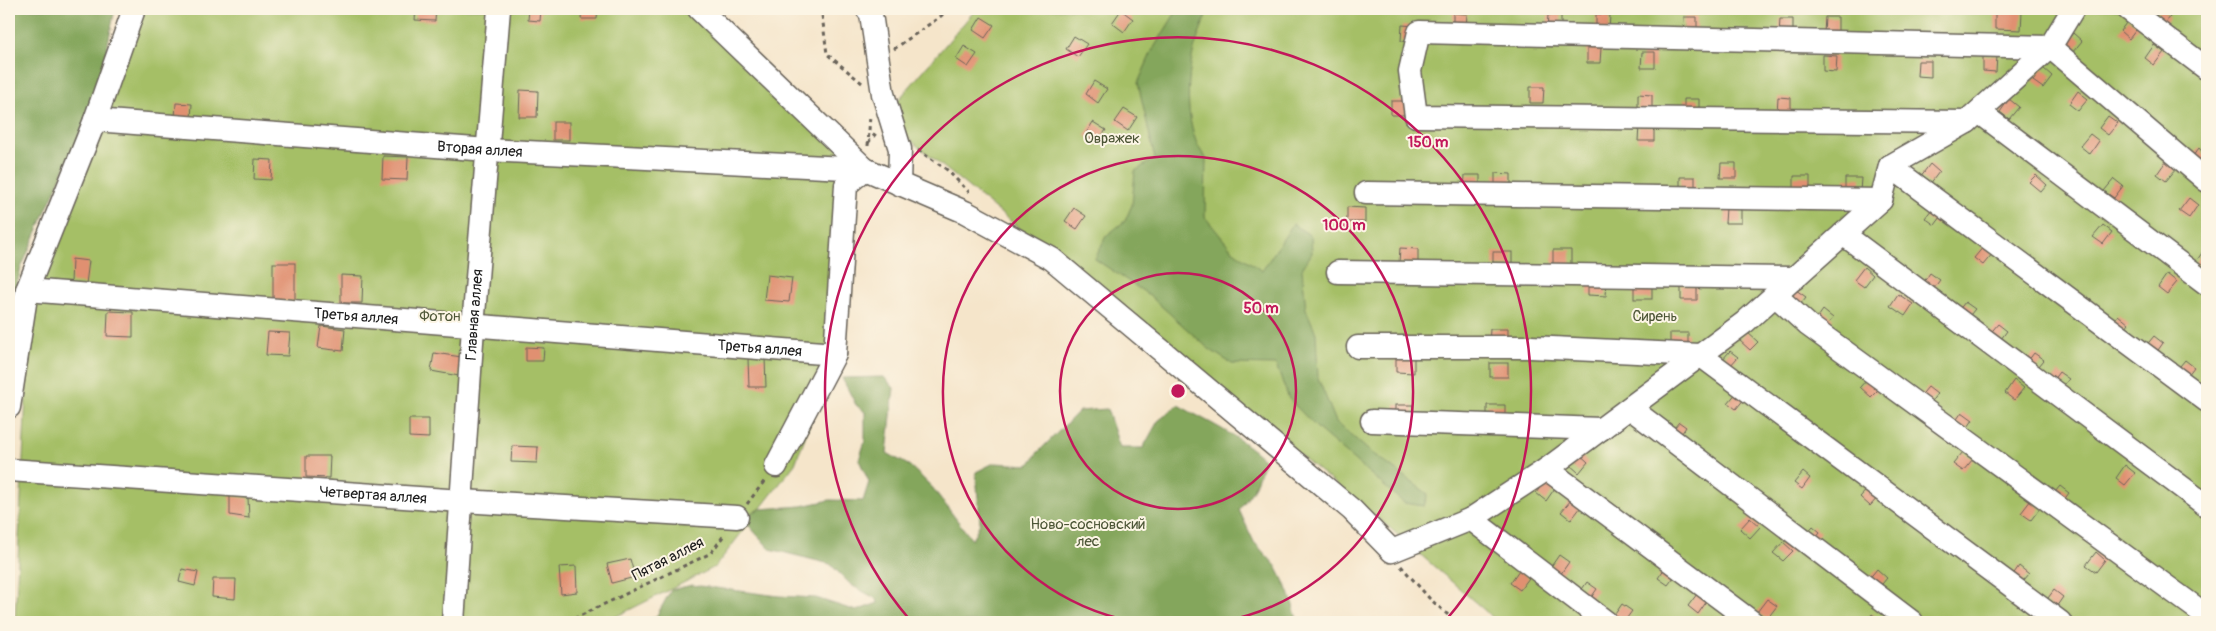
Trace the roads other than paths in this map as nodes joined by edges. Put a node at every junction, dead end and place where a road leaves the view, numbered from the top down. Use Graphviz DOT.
graph roads {
  1 [pos="134,9"];
  2 [pos="499,9"];
  3 [pos="699,9"];
  4 [pos="867,9"];
  5 [pos="2073,9"];
  6 [pos="2128,9"];
  7 [pos="2050,47"];
  8 [pos="2207,69"];
  9 [pos="1973,117"];
  10 [pos="95,120"];
  11 [pos="488,150"];
  12 [pos="1890,166"];
  13 [pos="864,169"];
  14 [pos="2207,181"];
  15 [pos="899,184"];
  16 [pos="1366,194"];
  17 [pos="1881,200"];
  18 [pos="1843,234"];
  19 [pos="1338,272"];
  20 [pos="1795,278"];
  21 [pos="2207,284"];
  22 [pos="27,290"];
  23 [pos="1776,296"];
  24 [pos="473,327"];
  25 [pos="1358,347"];
  26 [pos="835,354"];
  27 [pos="1700,355"];
  28 [pos="2207,401"];
  29 [pos="9,407"];
  30 [pos="1630,408"];
  31 [pos="1372,421"];
  32 [pos="1601,429"];
  33 [pos="776,466"];
  34 [pos="1548,468"];
  35 [pos="9,470"];
  36 [pos="462,501"];
  37 [pos="2207,506"];
  38 [pos="737,517"];
  39 [pos="1471,519"];
  40 [pos="2207,616"];
  41 [pos="453,622"];
  42 [pos="1606,622"];
  43 [pos="1752,622"];
  44 [pos="1912,622"];
  45 [pos="2060,622"];
  1 -- 10 [label="street"];
  2 -- 11 [label="street, Главная аллея"];
  3 -- 13 [label="street"];
  4 -- 15 [label="street"];
  5 -- 7 [label="street"];
  6 -- 8 [label="street"];
  7 -- 9 [label="street"];
  7 -- 9 [label="street"];
  7 -- 14 [label="street"];
  9 -- 12 [label="street"];
  9 -- 21 [label="street"];
  10 -- 11 [label="street, Вторая аллея"];
  10 -- 22 [label="street"];
  11 -- 13 [label="street, Вторая аллея"];
  11 -- 24 [label="street, Главная аллея"];
  12 -- 17 [label="street"];
  12 -- 28 [label="street"];
  13 -- 15 [label="street"];
  13 -- 26 [label="street"];
  15 -- 39 [label="street"];
  16 -- 17 [label="street"];
  17 -- 18 [label="street"];
  18 -- 20 [label="street"];
  18 -- 37 [label="street"];
  19 -- 20 [label="street"];
  20 -- 23 [label="street"];
  22 -- 24 [label="street, Третья аллея"];
  22 -- 29 [label="street"];
  23 -- 27 [label="street"];
  23 -- 40 [label="street"];
  24 -- 26 [label="street, Третья аллея"];
  24 -- 36 [label="street, Главная аллея"];
  25 -- 27 [label="street"];
  26 -- 33 [label="street"];
  27 -- 30 [label="street"];
  27 -- 45 [label="street"];
  30 -- 32 [label="street"];
  30 -- 44 [label="street"];
  31 -- 32 [label="street"];
  32 -- 34 [label="street"];
  34 -- 39 [label="street"];
  34 -- 43 [label="street"];
  35 -- 36 [label="street, Четвертая аллея"];
  36 -- 38 [label="street, Четвертая аллея"];
  36 -- 41 [label="street, Главная аллея"];
  39 -- 42 [label="street"];
}
